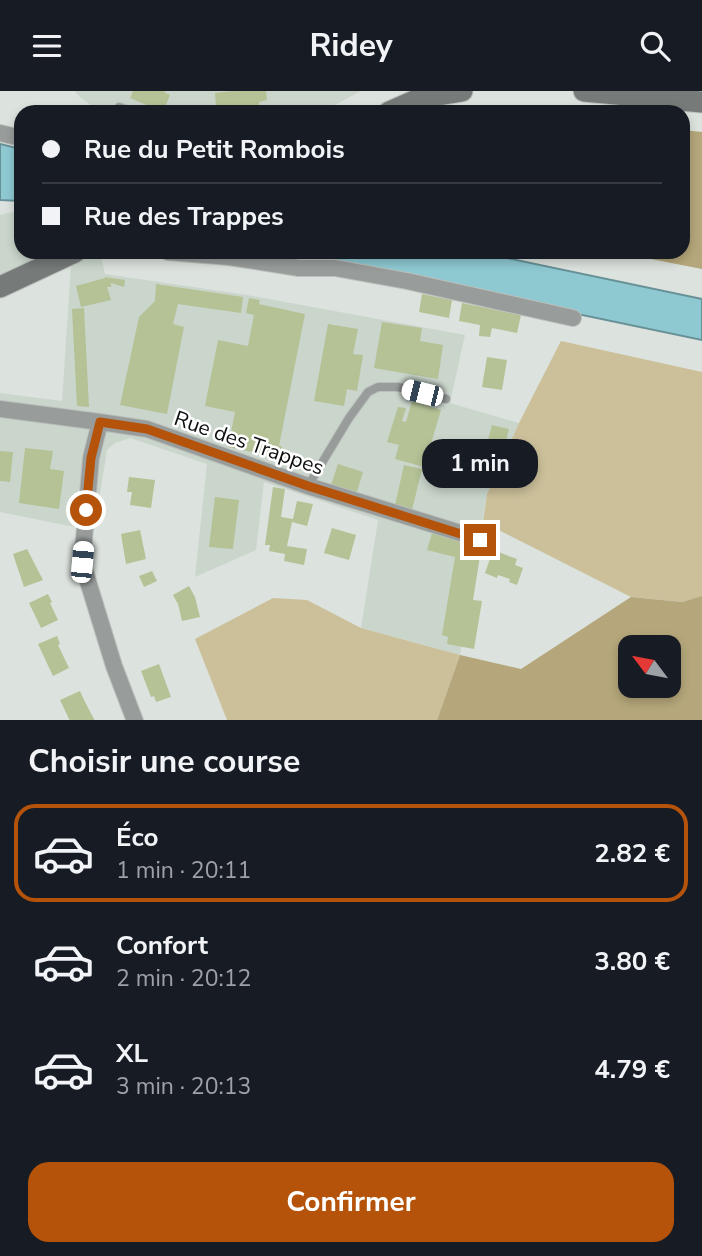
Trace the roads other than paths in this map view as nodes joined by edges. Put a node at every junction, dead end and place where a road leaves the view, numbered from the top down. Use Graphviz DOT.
graph roads {
  1 [pos="463,91"];
  2 [pos="584,91"];
  3 [pos="702,102"];
  4 [pos="404,105"];
  5 [pos="60,259"];
  6 [pos="242,259"];
  7 [pos="0,287"];
  8 [pos="573,318"];
  9 [pos="446,399"];
  10 [pos="0,409"];
  11 [pos="100,422"];
  12 [pos="308,486"];
  13 [pos="480,540"];
  14 [pos="135,720"];
  1 -- 4 [label="main road"];
  2 -- 3 [label="main road"];
  5 -- 7 [label="main road"];
  6 -- 8 [label="street"];
  9 -- 12 [label="lane"];
  10 -- 11 [label="street, Rue des Trappes"];
  11 -- 12 [label="street, Rue des Trappes"];
  11 -- 14 [label="street"];
  12 -- 13 [label="street, Rue des Trappes"];
}
